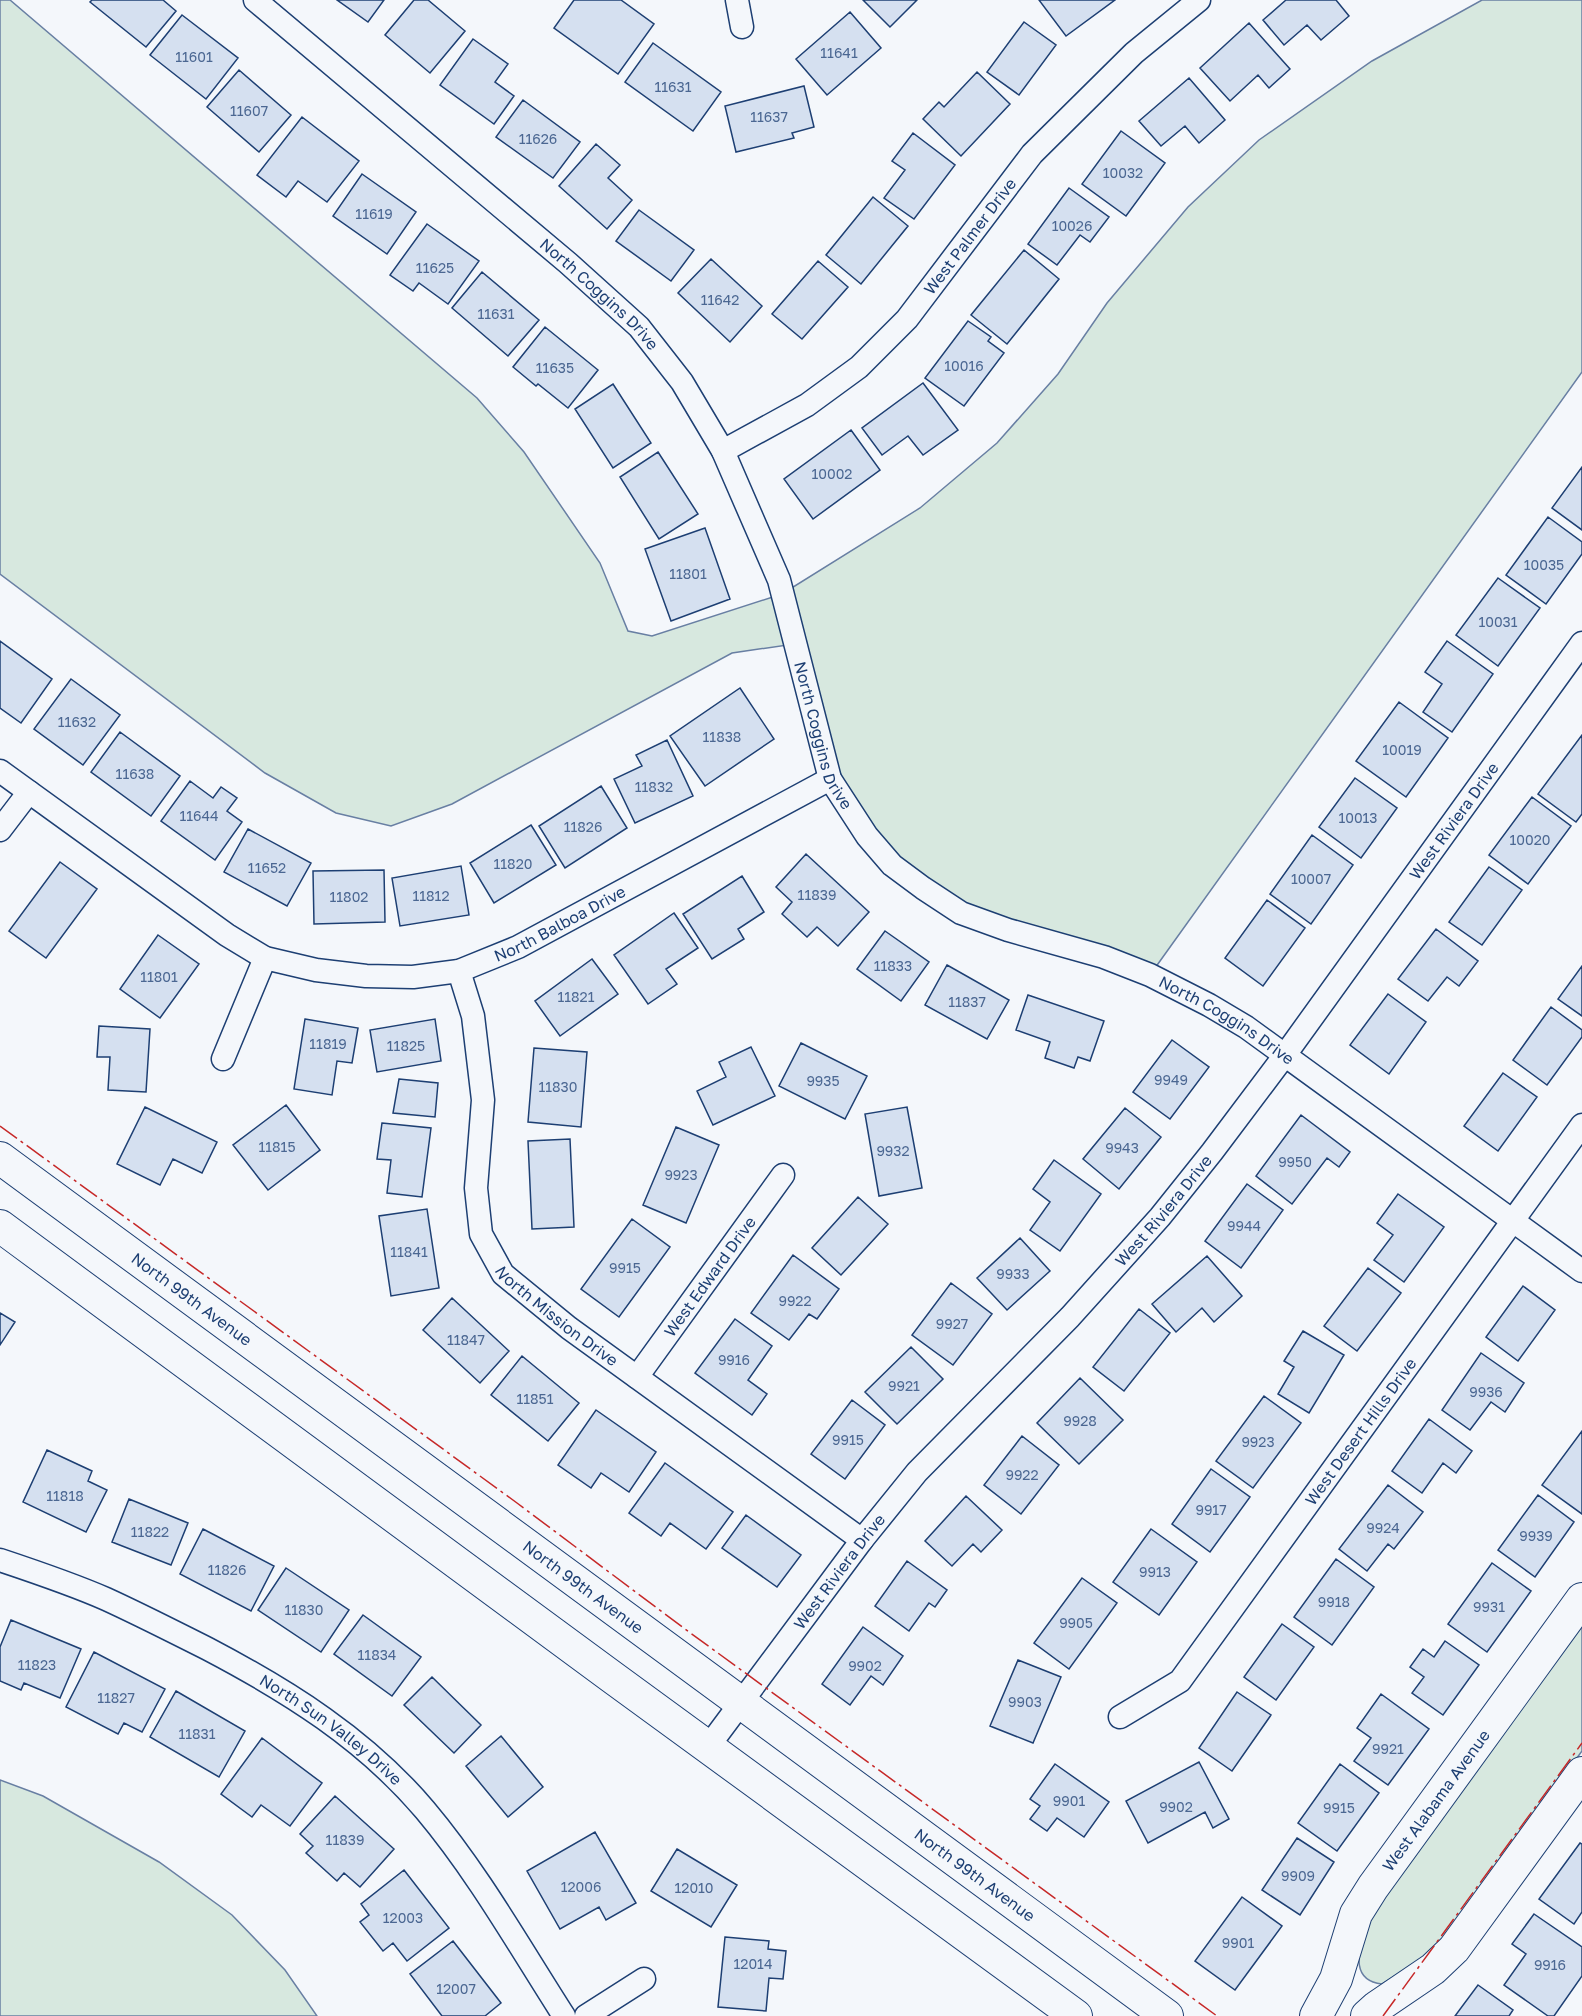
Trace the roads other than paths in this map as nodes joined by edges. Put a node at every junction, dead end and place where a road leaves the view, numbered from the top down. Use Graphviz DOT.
graph roads {
  1 [pos="255,0"];
  2 [pos="737,0"];
  3 [pos="1199,0"];
  4 [pos="742,27"];
  5 [pos="723,451"];
  6 [pos="1582,643"];
  7 [pos="0,771"];
  8 [pos="830,779"];
  9 [pos="29,792"];
  10 [pos="0,830"];
  11 [pos="265,958"];
  12 [pos="459,971"];
  13 [pos="1285,1055"];
  14 [pos="223,1059"];
  15 [pos="1582,1125"];
  16 [pos="1,1161"];
  17 [pos="783,1175"];
  18 [pos="1512,1221"];
  19 [pos="0,1226"];
  20 [pos="1582,1271"];
  21 [pos="637,1377"];
  22 [pos="862,1540"];
  23 [pos="0,1560"];
  24 [pos="1582,1599"];
  25 [pos="741,1702"];
  26 [pos="1120,1717"];
  27 [pos="708,1748"];
  28 [pos="1582,1773"];
  29 [pos="644,1979"];
  30 [pos="564,2016"];
  31 [pos="586,2016"];
  32 [pos="1076,2016"];
  33 [pos="1167,2016"];
  34 [pos="1316,2016"];
  35 [pos="1367,2016"];
  1 -- 5 [label="street, North Coggins Drive"];
  2 -- 4 [label="street"];
  3 -- 5 [label="street, West Palmer Drive"];
  5 -- 8 [label="street, North Coggins Drive"];
  6 -- 13 [label="street, West Riviera Drive"];
  7 -- 9 [label="street, North Balboa Drive"];
  8 -- 12 [label="street, North Balboa Drive"];
  8 -- 13 [label="street, North Coggins Drive"];
  9 -- 10 [label="street"];
  9 -- 11 [label="street, North Balboa Drive"];
  11 -- 12 [label="street, North Balboa Drive"];
  11 -- 14 [label="street"];
  12 -- 21 [label="street, North Mission Drive"];
  13 -- 18 [label="street, North Coggins Drive"];
  13 -- 22 [label="street, West Riviera Drive"];
  15 -- 18 [label="street, West Desert Hills Drive"];
  16 -- 25 [label="main road, North 99th Avenue"];
  17 -- 21 [label="street, West Edward Drive"];
  18 -- 20 [label="street, North Coggins Drive"];
  18 -- 26 [label="street, West Desert Hills Drive"];
  19 -- 27 [label="main road"];
  21 -- 22 [label="street, North Mission Drive"];
  22 -- 25 [label="street, West Riviera Drive"];
  23 -- 30 [label="street, North Sun Valley Drive"];
  24 -- 34 [label="main road, West Alabama Avenue"];
  25 -- 27 [label="street, West Riviera Drive"];
  25 -- 33 [label="main road, North 99th Avenue"];
  27 -- 32 [label="main road"];
  28 -- 35 [label="main road"];
  29 -- 31 [label="street"];
}
